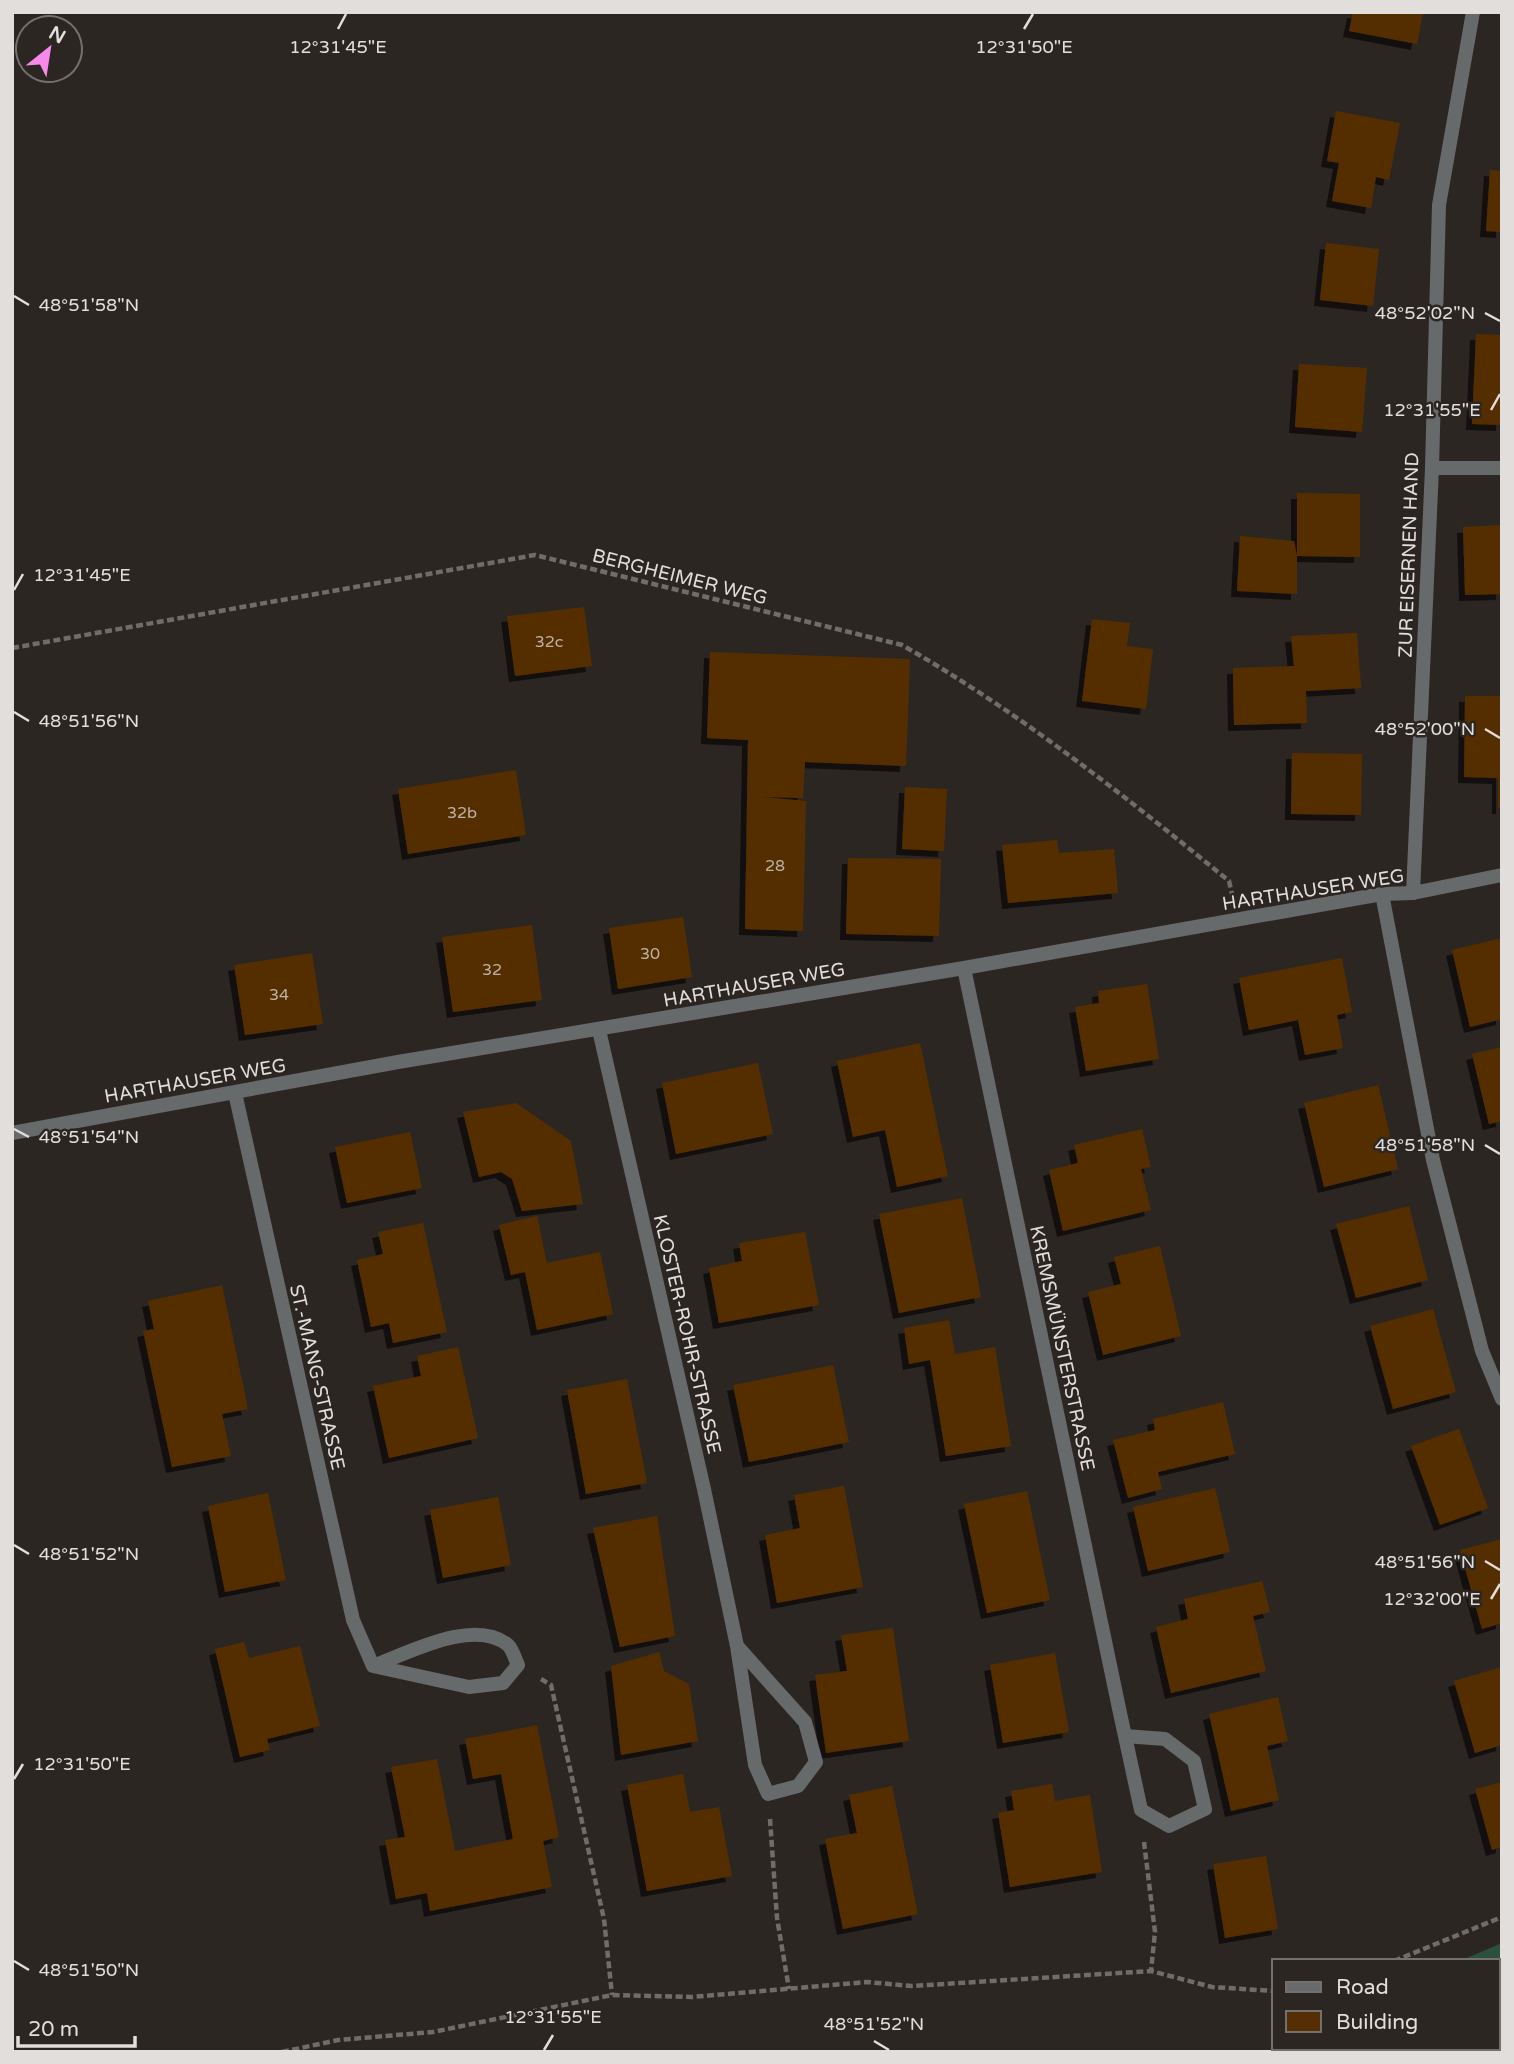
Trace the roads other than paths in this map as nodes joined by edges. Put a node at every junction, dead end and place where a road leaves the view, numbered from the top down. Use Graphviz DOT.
graph roads {
  1 [pos="1474,12"];
  2 [pos="1432,468"];
  3 [pos="1502,468"];
  4 [pos="1502,875"];
  5 [pos="1413,893"];
  6 [pos="1382,894"];
  7 [pos="964,968"];
  8 [pos="599,1030"];
  9 [pos="234,1093"];
  10 [pos="12,1133"];
  11 [pos="1502,1399"];
  12 [pos="737,1646"];
  13 [pos="373,1666"];
  14 [pos="1125,1736"];
  1 -- 2 [label="street, ZUR EISERNEN HAND"];
  2 -- 3 [label="street"];
  2 -- 5 [label="street, ZUR EISERNEN HAND"];
  4 -- 5 [label="street, HARTHAUSER WEG"];
  5 -- 6 [label="street, HARTHAUSER WEG"];
  6 -- 7 [label="street, HARTHAUSER WEG"];
  6 -- 11 [label="street"];
  7 -- 8 [label="street, HARTHAUSER WEG"];
  7 -- 14 [label="street, KREMSMÜNSTERSTRASSE"];
  8 -- 9 [label="street, HARTHAUSER WEG"];
  8 -- 12 [label="street, KLOSTER-ROHR-STRASSE"];
  9 -- 10 [label="street, HARTHAUSER WEG"];
  9 -- 13 [label="street, ST.-MANG-STRASSE"];
  12 -- 12 [label="street, KLOSTER-ROHR-STRASSE"];
  13 -- 13 [label="street"];
  14 -- 14 [label="street, KREMSMÜNSTERSTRASSE"];
}
